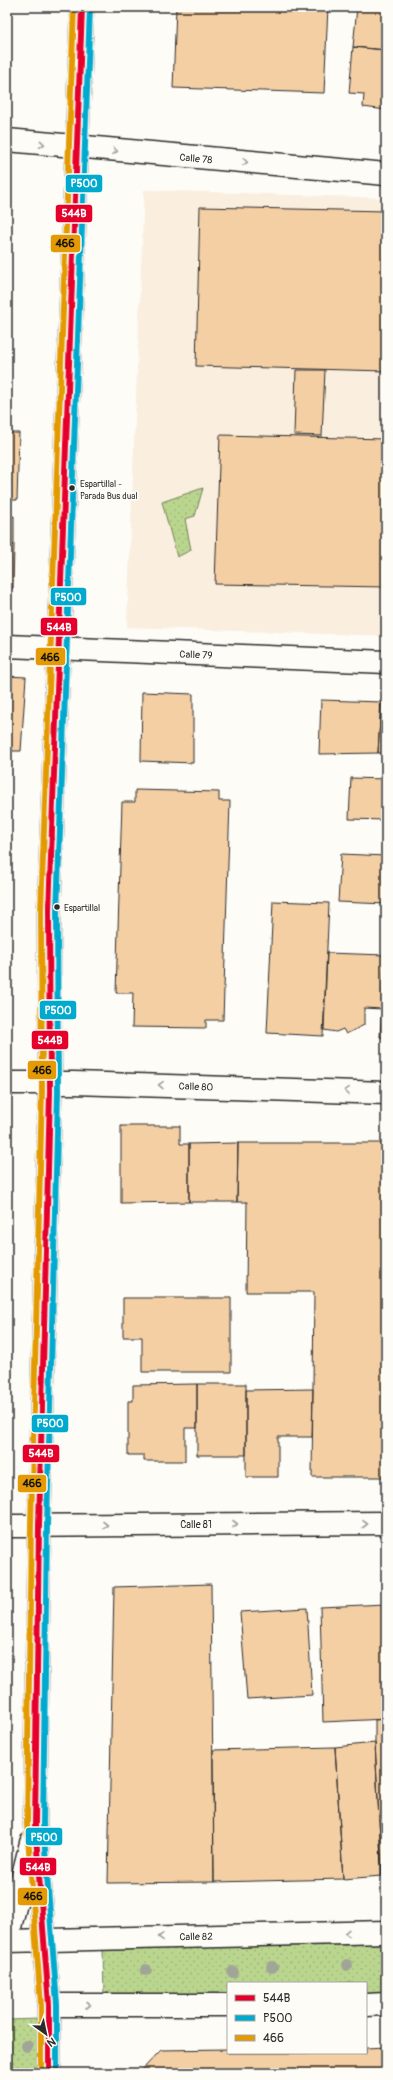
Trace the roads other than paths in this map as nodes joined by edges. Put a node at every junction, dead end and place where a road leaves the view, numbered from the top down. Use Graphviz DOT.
graph roads {
  1 [pos="82,7"];
  2 [pos="7,140"];
  3 [pos="77,147"];
  4 [pos="386,174"];
  5 [pos="7,646"];
  6 [pos="58,648"];
  7 [pos="386,662"];
  8 [pos="7,1083"];
  9 [pos="50,1084"];
  10 [pos="386,1093"];
  11 [pos="386,1524"];
  12 [pos="39,1525"];
  13 [pos="7,1526"];
  14 [pos="35,1824"];
  15 [pos="386,1932"];
  16 [pos="7,1940"];
  17 [pos="44,1941"];
  18 [pos="386,2004"];
  19 [pos="49,2005"];
  20 [pos="227,2005"];
  21 [pos="367,2005"];
  22 [pos="49,2073"];
  1 -- 3 [label="main road"];
  2 -- 3 [label="main road, Calle 78, one-way"];
  3 -- 4 [label="main road, Calle 78, one-way"];
  3 -- 6 [label="main road"];
  5 -- 6 [label="main road, Calle 79"];
  6 -- 7 [label="main road, Calle 79"];
  6 -- 9 [label="main road"];
  8 -- 9 [label="main road, Calle 80"];
  10 -- 9 [label="main road, Calle 80, one-way"];
  9 -- 12 [label="main road"];
  12 -- 11 [label="main road, Calle 81, one-way"];
  12 -- 13 [label="main road, Calle 81"];
  12 -- 14 [label="main road"];
  14 -- 16 [label="main road"];
  14 -- 17 [label="main road"];
  15 -- 17 [label="main road, Calle 82, one-way"];
  16 -- 17 [label="main road, Calle 82"];
  17 -- 19 [label="main road"];
  18 -- 21 [label="main road"];
  19 -- 20 [label="main road, one-way"];
  19 -- 22 [label="main road"];
}
